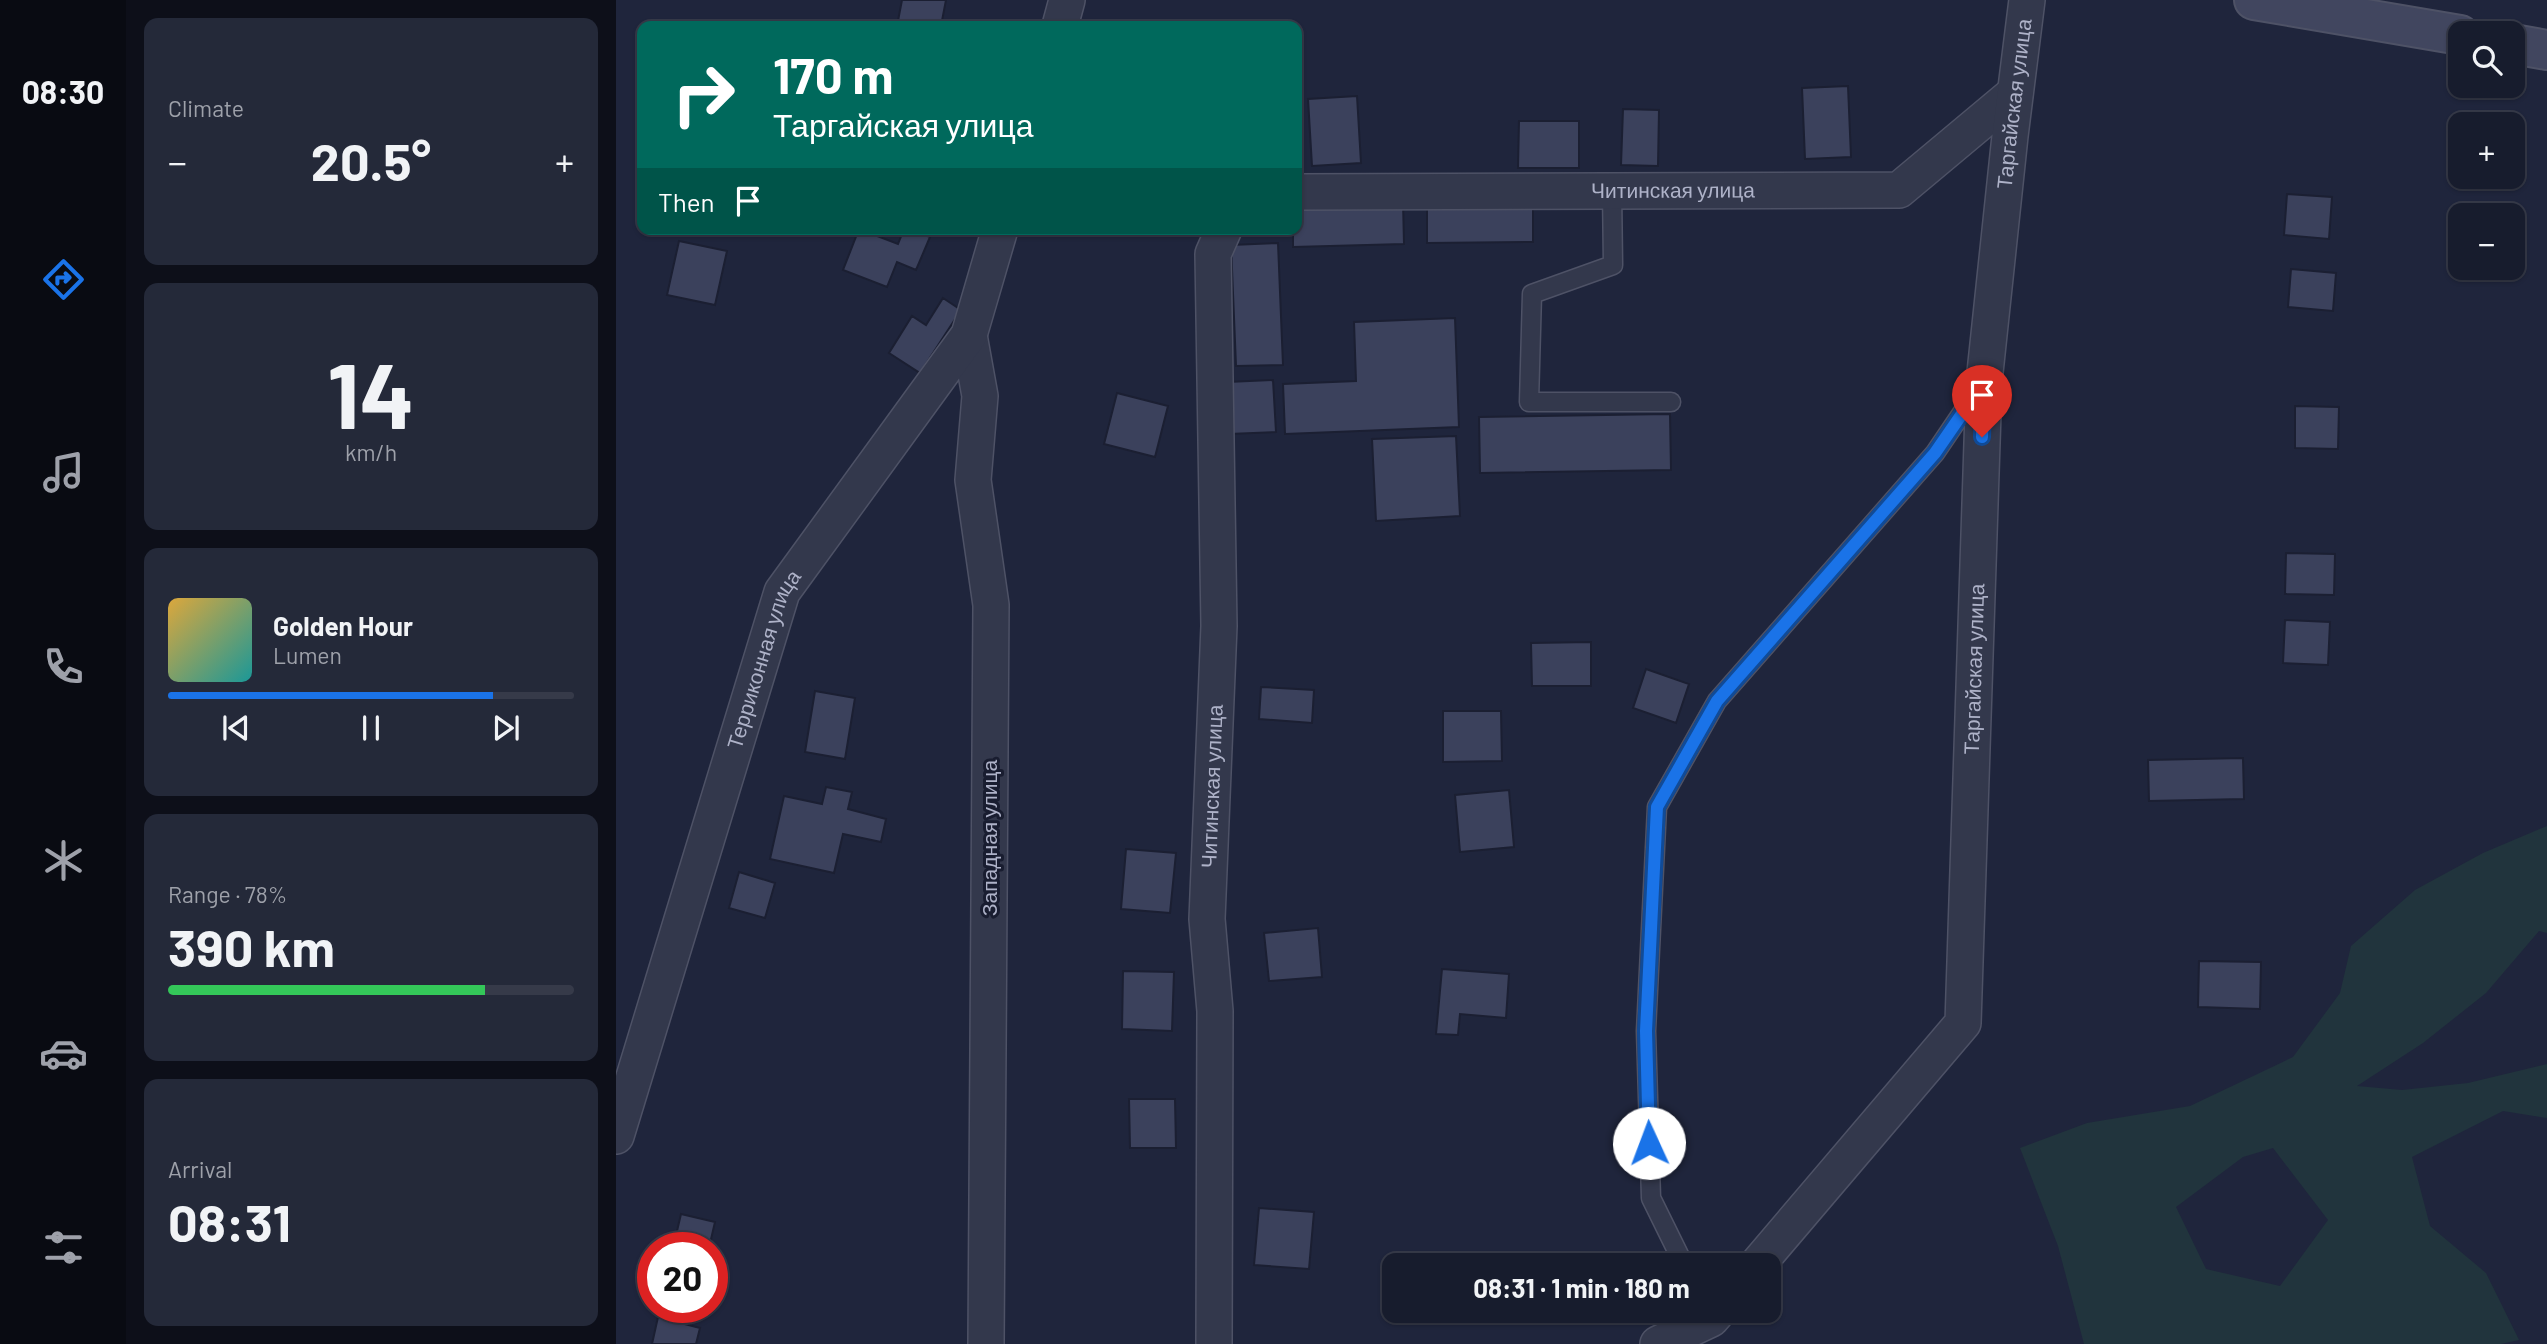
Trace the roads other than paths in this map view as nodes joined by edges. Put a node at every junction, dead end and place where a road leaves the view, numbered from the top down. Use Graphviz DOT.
graph roads {
  1 [pos="1067,0"];
  2 [pos="2027,0"];
  3 [pos="2254,0"];
  4 [pos="1061,21"];
  5 [pos="2448,34"];
  6 [pos="2525,46"];
  7 [pos="2547,50"];
  8 [pos="2015,93"];
  9 [pos="1612,190"];
  10 [pos="1302,192"];
  11 [pos="998,235"];
  12 [pos="1221,235"];
  13 [pos="969,335"];
  14 [pos="1984,382"];
  15 [pos="1671,402"];
  16 [pos="616,1136"];
  17 [pos="1678,1253"];
  18 [pos="1767,1253"];
  19 [pos="1695,1323"];
  20 [pos="986,1344"];
  21 [pos="1214,1344"];
  22 [pos="1658,1344"];
  1 -- 4 [label="street"];
  2 -- 8 [label="street, Таргайская улица"];
  3 -- 5 [label="main road"];
  6 -- 7 [label="main road"];
  8 -- 9 [label="street, Читинская улица"];
  8 -- 14 [label="street, Таргайская улица"];
  9 -- 10 [label="street, Читинская улица"];
  9 -- 15 [label="lane"];
  11 -- 13 [label="street, Терриконная улица"];
  12 -- 21 [label="street, Читинская улица"];
  13 -- 16 [label="street, Терриконная улица"];
  13 -- 20 [label="street, Западная улица"];
  14 -- 17 [label="lane"];
  14 -- 18 [label="street, Таргайская улица"];
  19 -- 22 [label="street"];
}
